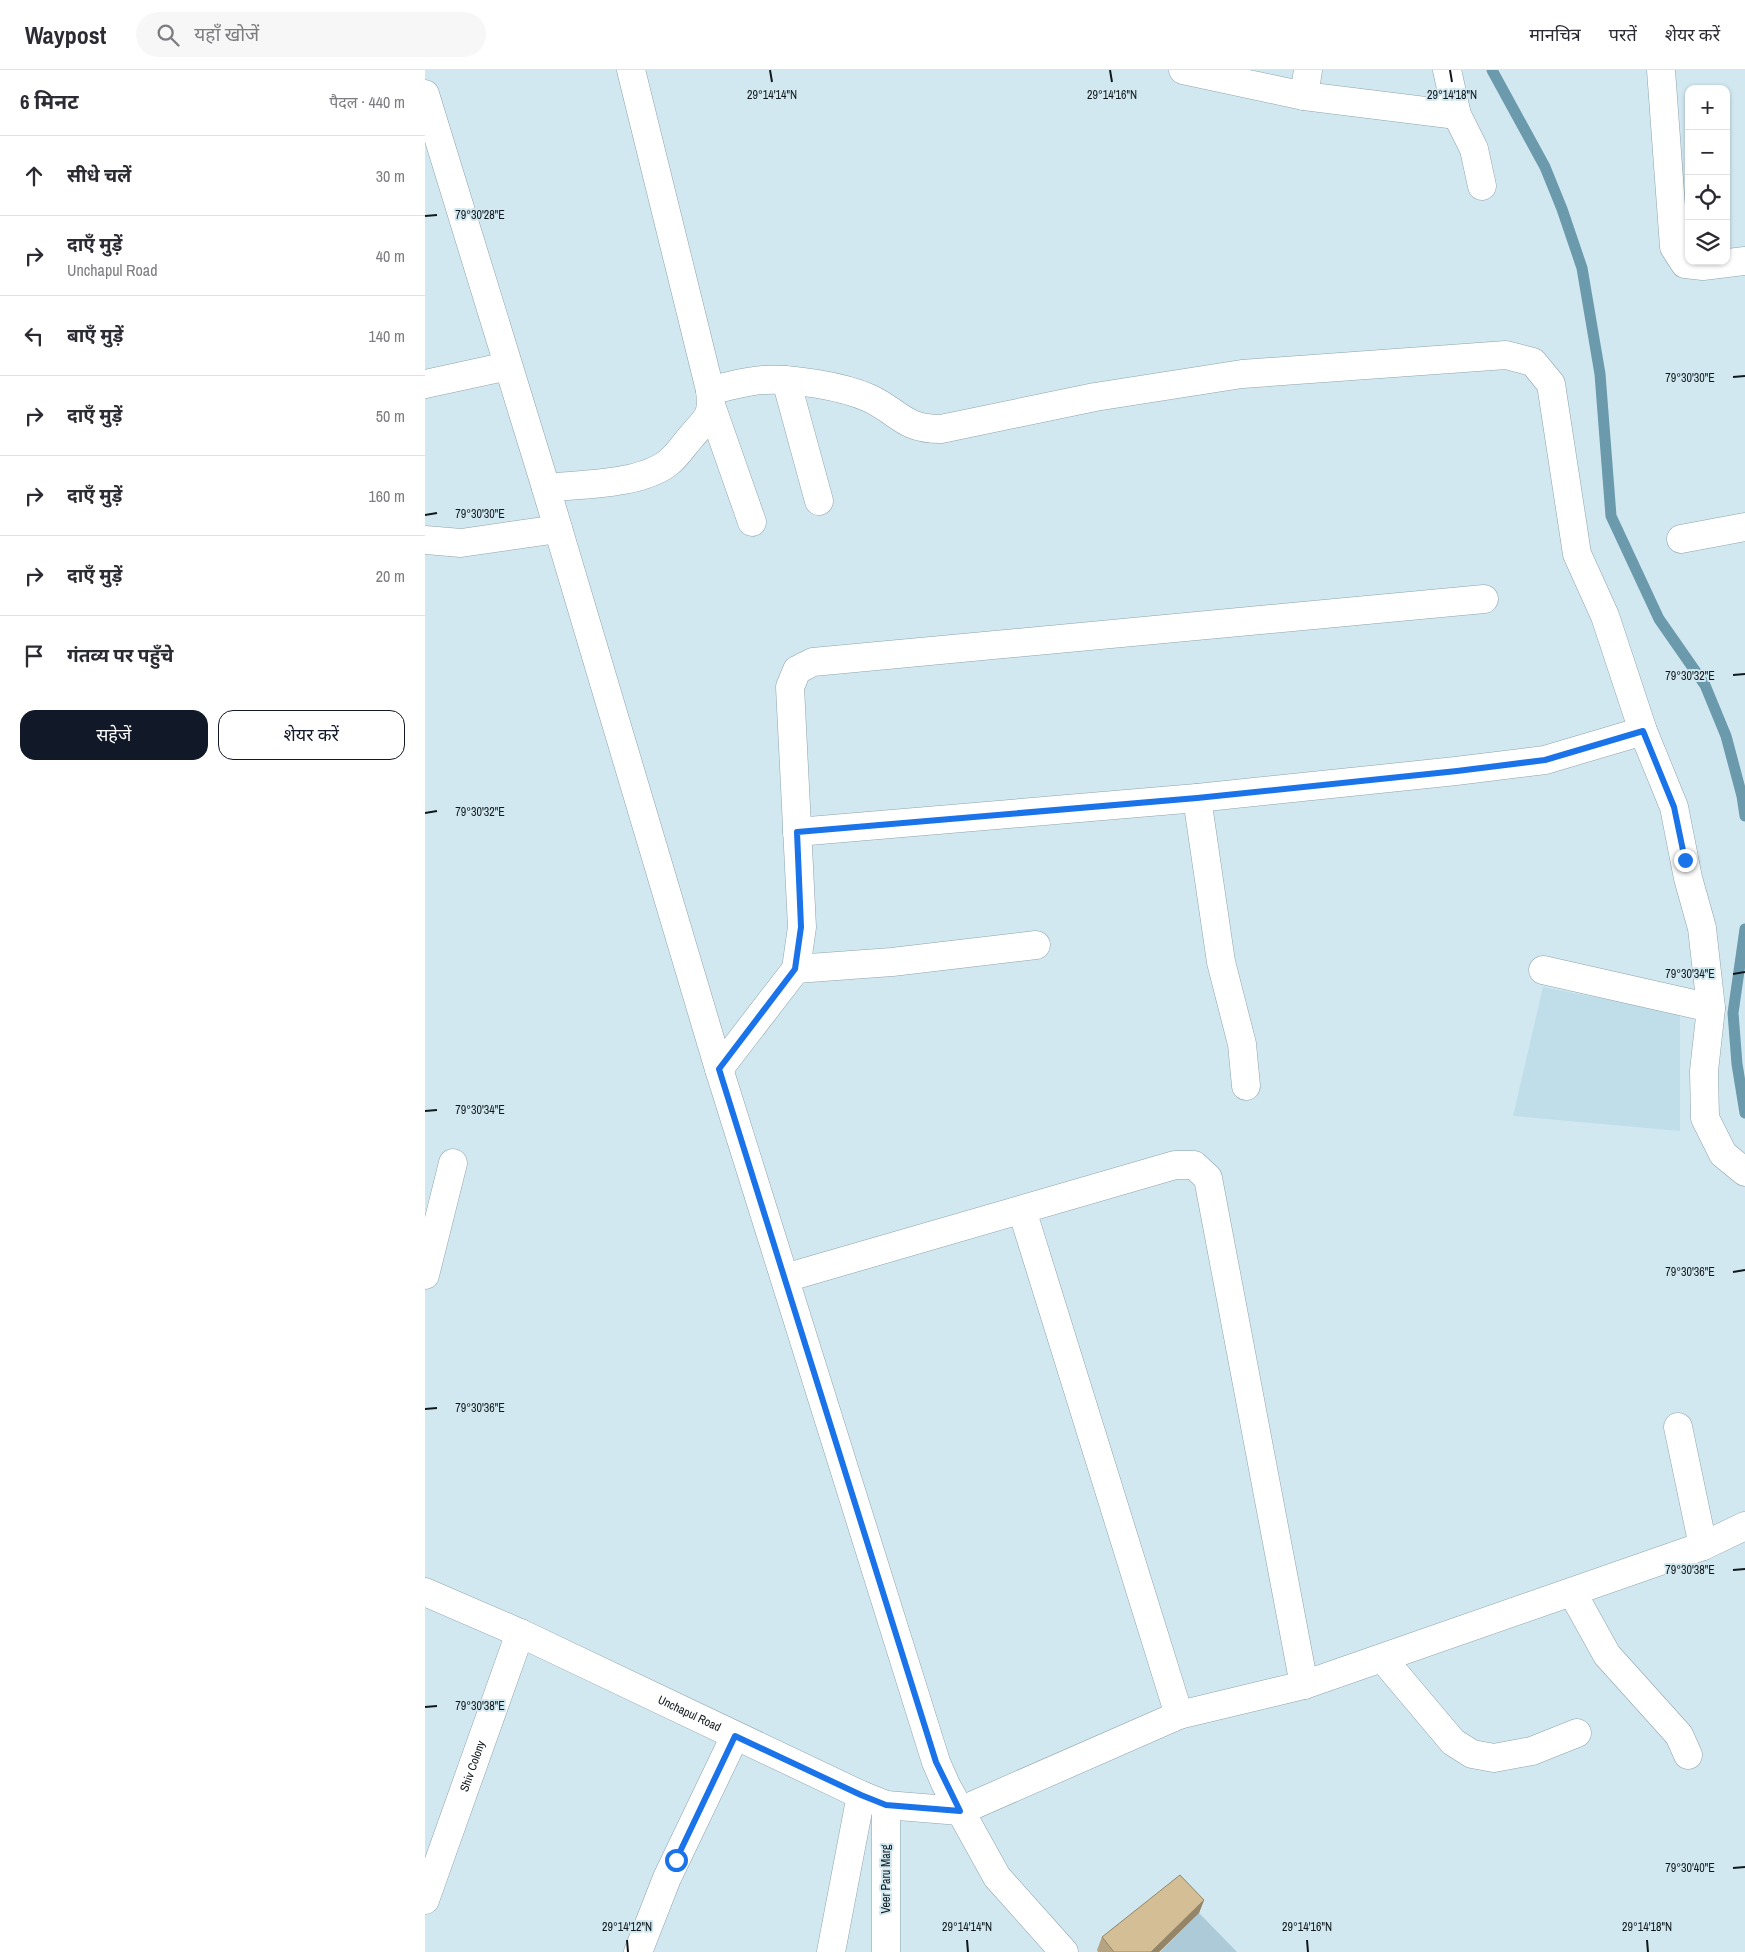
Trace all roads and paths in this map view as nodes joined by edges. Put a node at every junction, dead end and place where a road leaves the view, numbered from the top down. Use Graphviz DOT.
graph roads {
  1 [pos="631,70"];
  2 [pos="1183,70"];
  3 [pos="1447,70"];
  4 [pos="1661,70"];
  5 [pos="1306,83"];
  6 [pos="425,94"];
  7 [pos="1457,114"];
  8 [pos="1482,186"];
  9 [pos="1745,261"];
  10 [pos="508,366"];
  11 [pos="786,380"];
  12 [pos="425,384"];
  13 [pos="711,399"];
  14 [pos="545,488"];
  15 [pos="819,502"];
  16 [pos="752,522"];
  17 [pos="1745,527"];
  18 [pos="558,529"];
  19 [pos="1681,539"];
  20 [pos="425,540"];
  21 [pos="1484,599"];
  22 [pos="1643,731"];
  23 [pos="1197,798"];
  24 [pos="797,832"];
  25 [pos="1036,944"];
  26 [pos="795,969"];
  27 [pos="1543,970"];
  28 [pos="1711,1008"];
  29 [pos="719,1069"];
  30 [pos="1246,1086"];
  31 [pos="453,1162"];
  32 [pos="1745,1172"];
  33 [pos="1022,1210"];
  34 [pos="425,1275"];
  35 [pos="785,1278"];
  36 [pos="1678,1427"];
  37 [pos="1745,1526"];
  38 [pos="1703,1546"];
  39 [pos="425,1592"];
  40 [pos="1572,1592"];
  41 [pos="519,1633"];
  42 [pos="1383,1659"];
  43 [pos="1304,1685"];
  44 [pos="1179,1715"];
  45 [pos="1577,1733"];
  46 [pos="735,1736"];
  47 [pos="1688,1755"];
  48 [pos="861,1795"];
  49 [pos="886,1805"];
  50 [pos="960,1811"];
  51 [pos="425,1900"];
  52 [pos="638,1952"];
  53 [pos="831,1952"];
  54 [pos="886,1952"];
  55 [pos="1064,1952"];
  1 -- 13 [label="street"];
  2 -- 5 [label="street"];
  3 -- 7 [label="street"];
  4 -- 9 [label="street"];
  5 -- 7 [label="street"];
  6 -- 10 [label="street"];
  7 -- 8 [label="street"];
  10 -- 12 [label="street"];
  10 -- 14 [label="street"];
  11 -- 13 [label="street"];
  11 -- 15 [label="street"];
  11 -- 22 [label="street"];
  13 -- 14 [label="street"];
  13 -- 16 [label="street"];
  14 -- 18 [label="street"];
  17 -- 19 [label="street"];
  18 -- 20 [label="street"];
  18 -- 29 [label="street"];
  21 -- 24 [label="street"];
  22 -- 23 [label="street"];
  22 -- 28 [label="street"];
  23 -- 24 [label="street"];
  23 -- 30 [label="street"];
  24 -- 26 [label="street"];
  25 -- 26 [label="street"];
  26 -- 29 [label="street"];
  27 -- 28 [label="street"];
  28 -- 32 [label="street"];
  29 -- 35 [label="street"];
  31 -- 34 [label="street"];
  33 -- 35 [label="street"];
  33 -- 43 [label="street"];
  33 -- 44 [label="street"];
  35 -- 50 [label="street"];
  36 -- 38 [label="street"];
  37 -- 38 [label="street"];
  38 -- 40 [label="street"];
  39 -- 41 [label="street, Unchapul Road"];
  40 -- 42 [label="street"];
  40 -- 47 [label="street"];
  41 -- 46 [label="street, Unchapul Road"];
  41 -- 51 [label="street, Shiv Colony"];
  42 -- 43 [label="street"];
  42 -- 45 [label="street"];
  43 -- 44 [label="street"];
  44 -- 50 [label="street"];
  46 -- 48 [label="street, Unchapul Road"];
  46 -- 52 [label="street"];
  48 -- 49 [label="street, Unchapul Road"];
  48 -- 53 [label="street"];
  49 -- 50 [label="street, Unchapul Road"];
  49 -- 54 [label="street, Veer Paru Marg"];
  50 -- 55 [label="street"];
}
